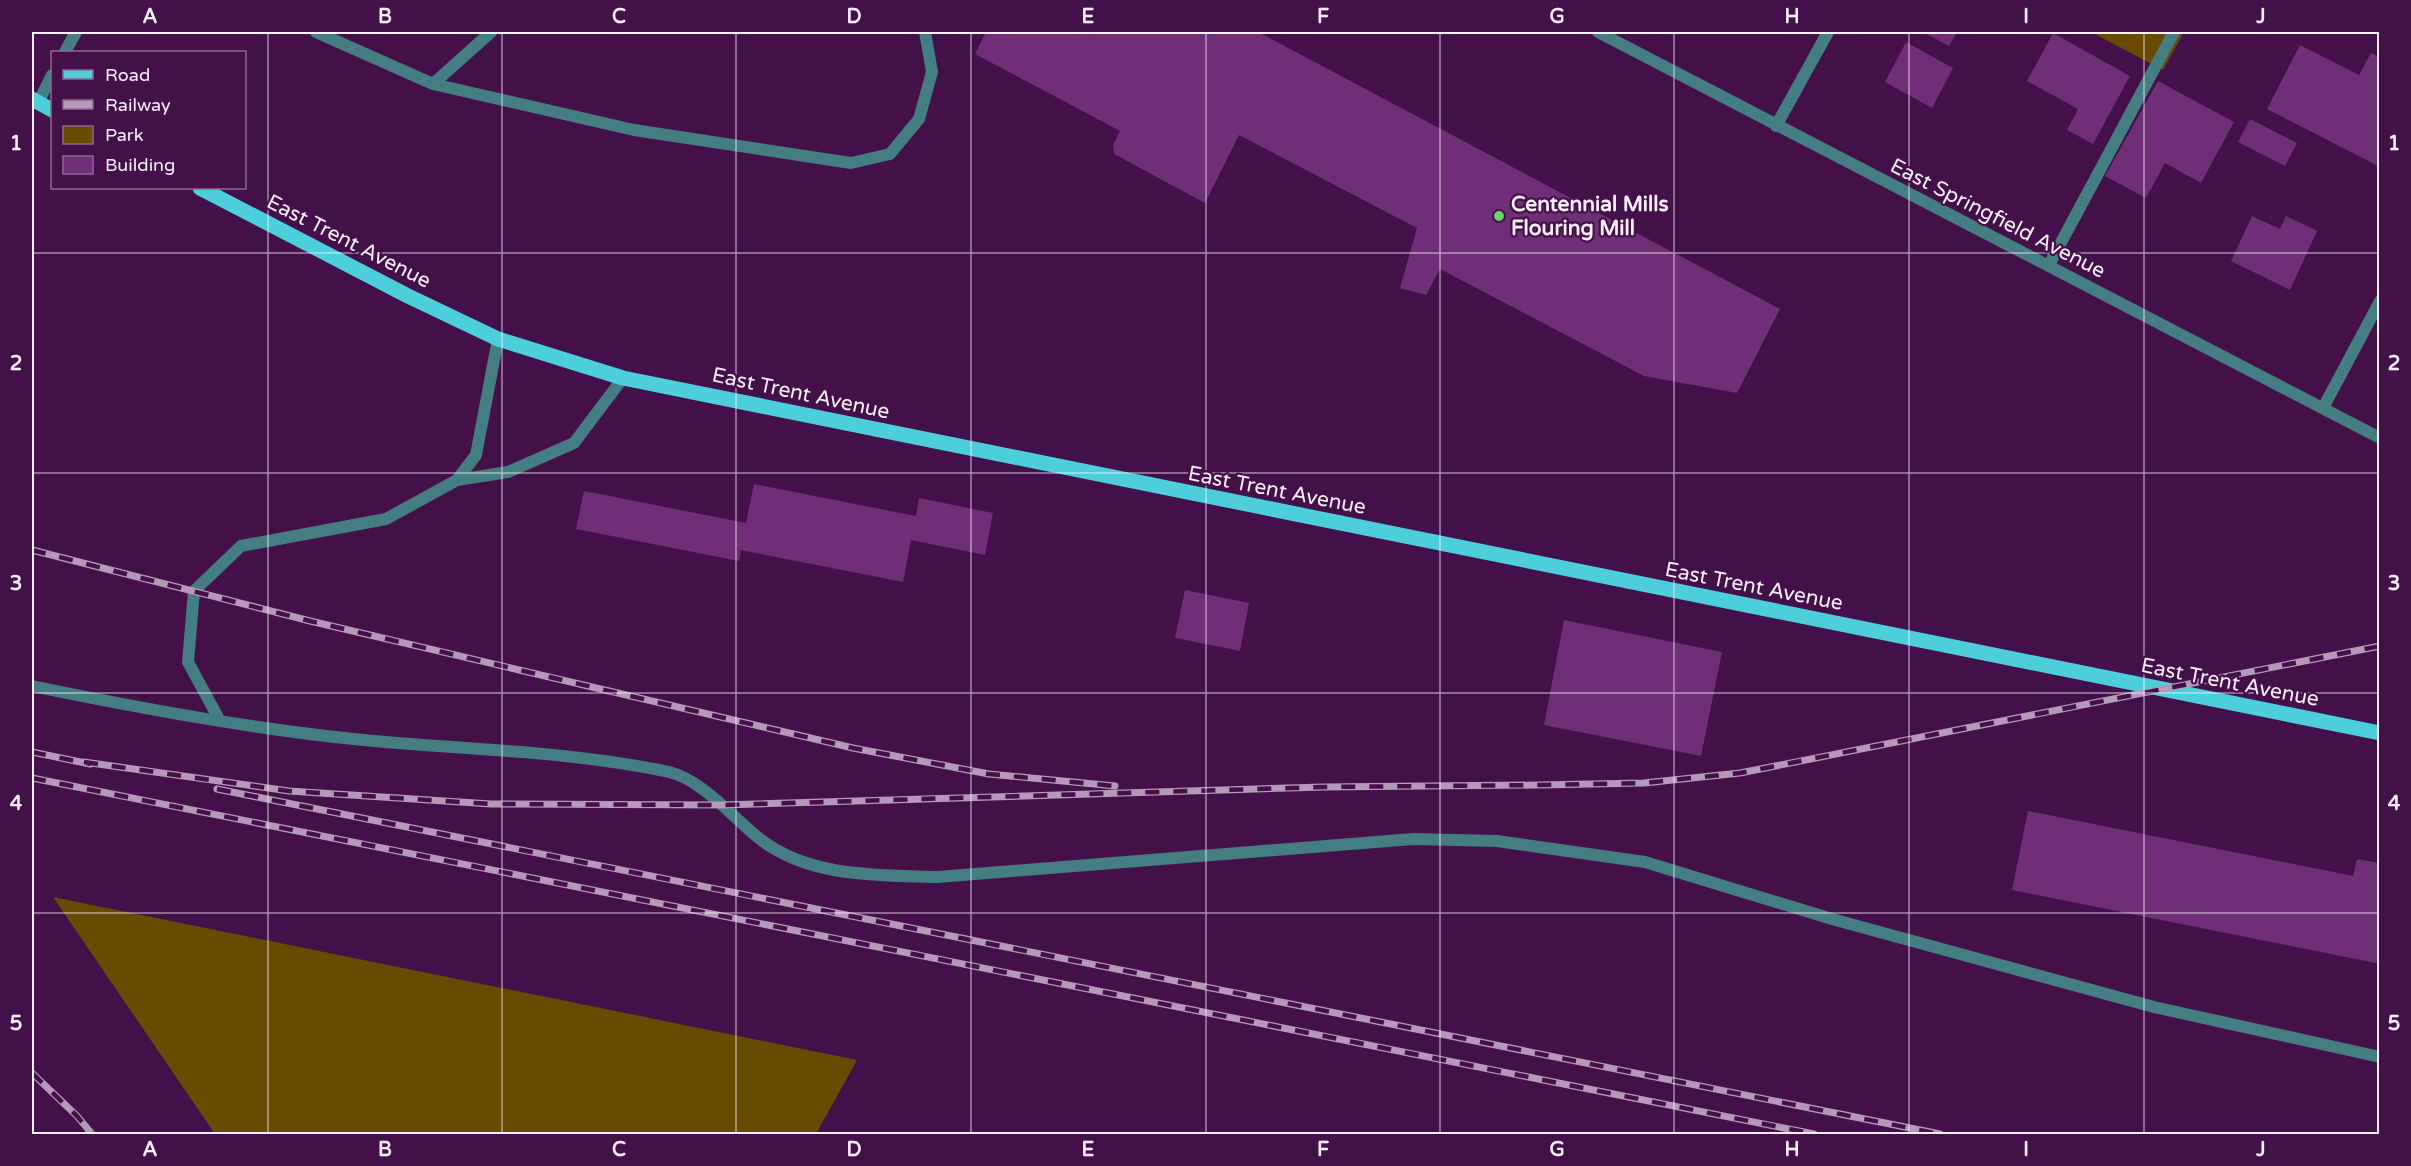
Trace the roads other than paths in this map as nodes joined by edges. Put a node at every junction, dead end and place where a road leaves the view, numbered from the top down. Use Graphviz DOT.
graph roads {
  1 [pos="76,32"];
  2 [pos="316,32"];
  3 [pos="491,32"];
  4 [pos="925,32"];
  5 [pos="1598,32"];
  6 [pos="1828,32"];
  7 [pos="2174,32"];
  8 [pos="66,51"];
  9 [pos="51,77"];
  10 [pos="433,84"];
  11 [pos="35,101"];
  12 [pos="51,109"];
  13 [pos="1776,126"];
  14 [pos="202,189"];
  15 [pos="2049,265"];
  16 [pos="2379,301"];
  17 [pos="498,339"];
  18 [pos="623,378"];
  19 [pos="2323,408"];
  20 [pos="2379,438"];
  21 [pos="457,480"];
  22 [pos="32,686"];
  23 [pos="220,721"];
  24 [pos="2379,733"];
  25 [pos="2379,1057"];
  1 -- 8 [label="street"];
  2 -- 10 [label="street"];
  3 -- 10 [label="street"];
  4 -- 10 [label="street"];
  5 -- 13 [label="street, East Springfield Avenue"];
  6 -- 13 [label="street"];
  7 -- 15 [label="street"];
  9 -- 11 [label="street"];
  11 -- 12 [label="main road"];
  13 -- 15 [label="street, East Springfield Avenue"];
  14 -- 17 [label="main road, East Trent Avenue"];
  15 -- 19 [label="street, East Springfield Avenue"];
  16 -- 19 [label="street"];
  17 -- 18 [label="main road, East Trent Avenue"];
  17 -- 21 [label="street"];
  18 -- 21 [label="street"];
  18 -- 24 [label="main road, East Trent Avenue"];
  19 -- 20 [label="street, East Springfield Avenue"];
  21 -- 23 [label="street"];
  22 -- 23 [label="street"];
  23 -- 25 [label="street"];
}
